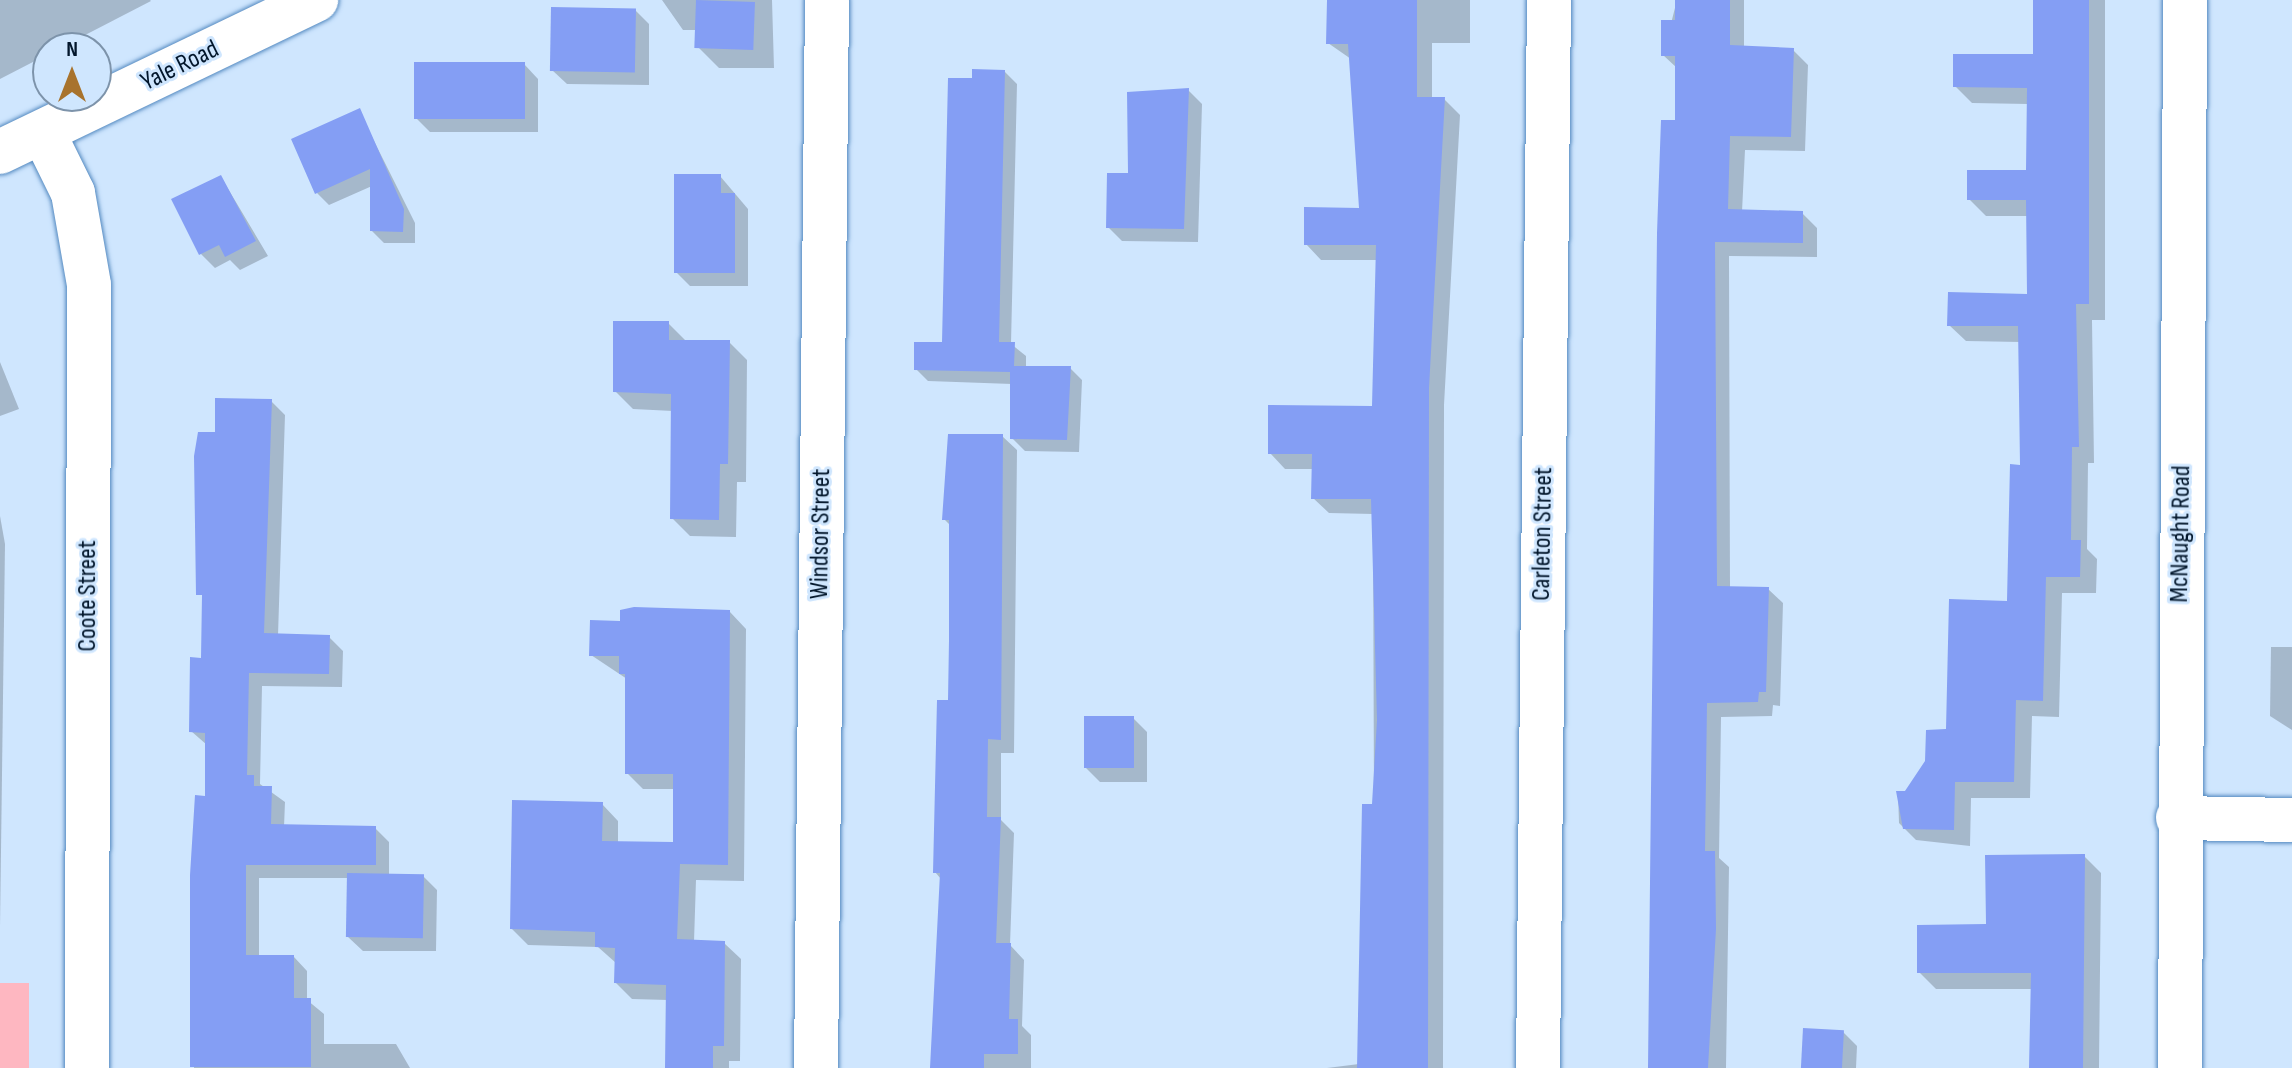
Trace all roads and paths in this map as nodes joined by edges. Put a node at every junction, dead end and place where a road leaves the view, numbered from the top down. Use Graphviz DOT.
graph roads {
  1 [pos="316,0"];
  2 [pos="827,0"];
  3 [pos="1549,0"];
  4 [pos="2185,0"];
  5 [pos="43,132"];
  6 [pos="0,152"];
  7 [pos="2178,818"];
  8 [pos="2292,820"];
  9 [pos="87,1068"];
  10 [pos="816,1068"];
  11 [pos="1538,1068"];
  12 [pos="2180,1068"];
  1 -- 5 [label="street, Yale Road"];
  2 -- 10 [label="street, Windsor Street"];
  3 -- 11 [label="street, Carleton Street"];
  4 -- 7 [label="street, McNaught Road"];
  5 -- 6 [label="street, Yale Road"];
  5 -- 9 [label="street, Coote Street"];
  7 -- 8 [label="street"];
  7 -- 12 [label="street, McNaught Road"];
}
